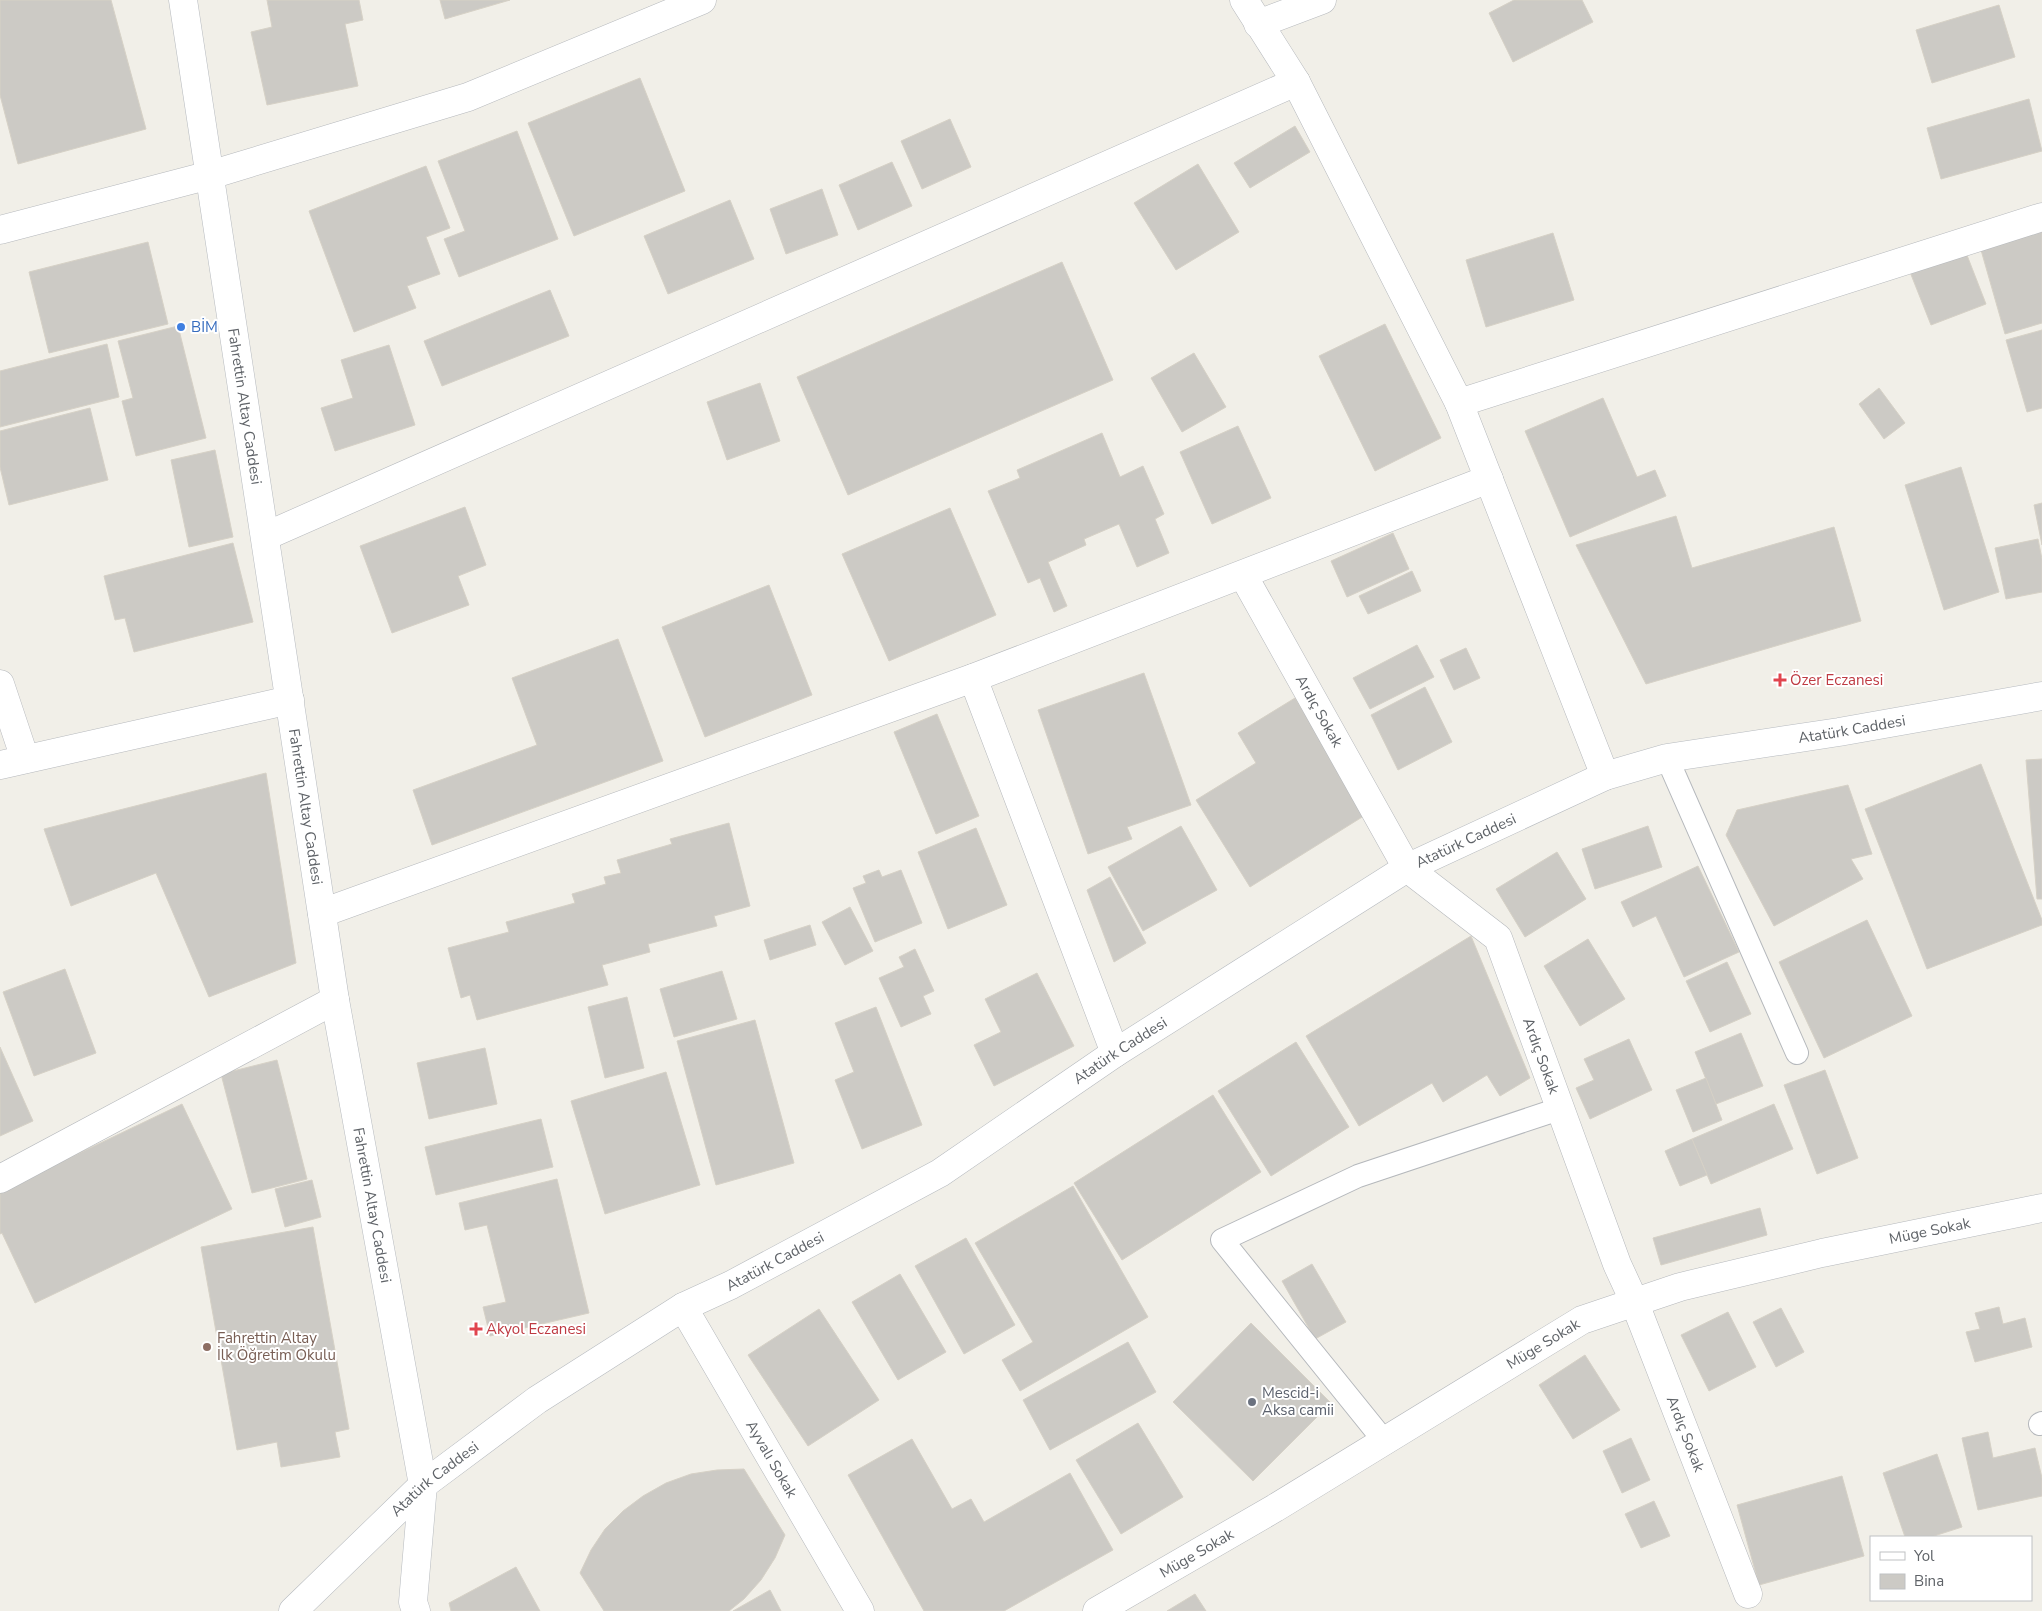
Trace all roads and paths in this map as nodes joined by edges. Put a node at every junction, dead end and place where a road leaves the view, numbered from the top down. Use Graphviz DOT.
graph roads {
  1 [pos="183,0"];
  2 [pos="702,0"];
  3 [pos="1244,0"];
  4 [pos="1322,0"];
  5 [pos="1258,24"];
  6 [pos="1296,82"];
  7 [pos="210,175"];
  8 [pos="2042,218"];
  9 [pos="0,230"];
  10 [pos="1459,403"];
  11 [pos="1489,479"];
  12 [pos="266,536"];
  13 [pos="1243,575"];
  14 [pos="973,678"];
  15 [pos="0,684"];
  16 [pos="2042,696"];
  17 [pos="290,700"];
  18 [pos="1667,758"];
  19 [pos="12,762"];
  20 [pos="1605,776"];
  21 [pos="1408,868"];
  22 [pos="322,913"];
  23 [pos="335,1000"];
  24 [pos="1115,1053"];
  25 [pos="1797,1053"];
  26 [pos="1559,1109"];
  27 [pos="0,1179"];
  28 [pos="2042,1208"];
  29 [pos="1634,1301"];
  30 [pos="684,1307"];
  31 [pos="1384,1442"];
  32 [pos="423,1485"];
  33 [pos="1748,1594"];
  34 [pos="293,1611"];
  35 [pos="416,1611"];
  36 [pos="860,1611"];
  37 [pos="1097,1611"];
  1 -- 7 [label="street, Fahrettin Altay Caddesi"];
  2 -- 7 [label="street"];
  3 -- 5 [label="street"];
  4 -- 5 [label="street"];
  5 -- 6 [label="street"];
  6 -- 10 [label="street"];
  6 -- 12 [label="street"];
  7 -- 9 [label="street"];
  7 -- 12 [label="street, Fahrettin Altay Caddesi"];
  8 -- 10 [label="street"];
  10 -- 11 [label="street"];
  11 -- 13 [label="street"];
  11 -- 20 [label="street"];
  12 -- 17 [label="street, Fahrettin Altay Caddesi"];
  13 -- 14 [label="street"];
  13 -- 21 [label="street, Ardıç Sokak"];
  14 -- 22 [label="street"];
  14 -- 24 [label="street"];
  15 -- 19 [label="street"];
  16 -- 18 [label="street, Atatürk Caddesi"];
  17 -- 19 [label="street"];
  17 -- 22 [label="street, Fahrettin Altay Caddesi"];
  18 -- 20 [label="street, Atatürk Caddesi"];
  18 -- 25 [label="lane"];
  20 -- 21 [label="street, Atatürk Caddesi"];
  21 -- 24 [label="street, Atatürk Caddesi"];
  21 -- 26 [label="street, Ardıç Sokak"];
  22 -- 23 [label="street, Fahrettin Altay Caddesi"];
  23 -- 27 [label="street"];
  23 -- 32 [label="street, Fahrettin Altay Caddesi"];
  24 -- 30 [label="street, Atatürk Caddesi"];
  26 -- 29 [label="street, Ardıç Sokak"];
  26 -- 31 [label="lane"];
  28 -- 29 [label="street, Müge Sokak"];
  29 -- 31 [label="street, Müge Sokak"];
  29 -- 33 [label="street, Ardıç Sokak"];
  30 -- 32 [label="street, Atatürk Caddesi"];
  30 -- 36 [label="street, Ayvalı Sokak"];
  31 -- 37 [label="street, Müge Sokak"];
  32 -- 34 [label="street, Atatürk Caddesi"];
  32 -- 35 [label="street, Fahrettin Altay Caddesi"];
}
